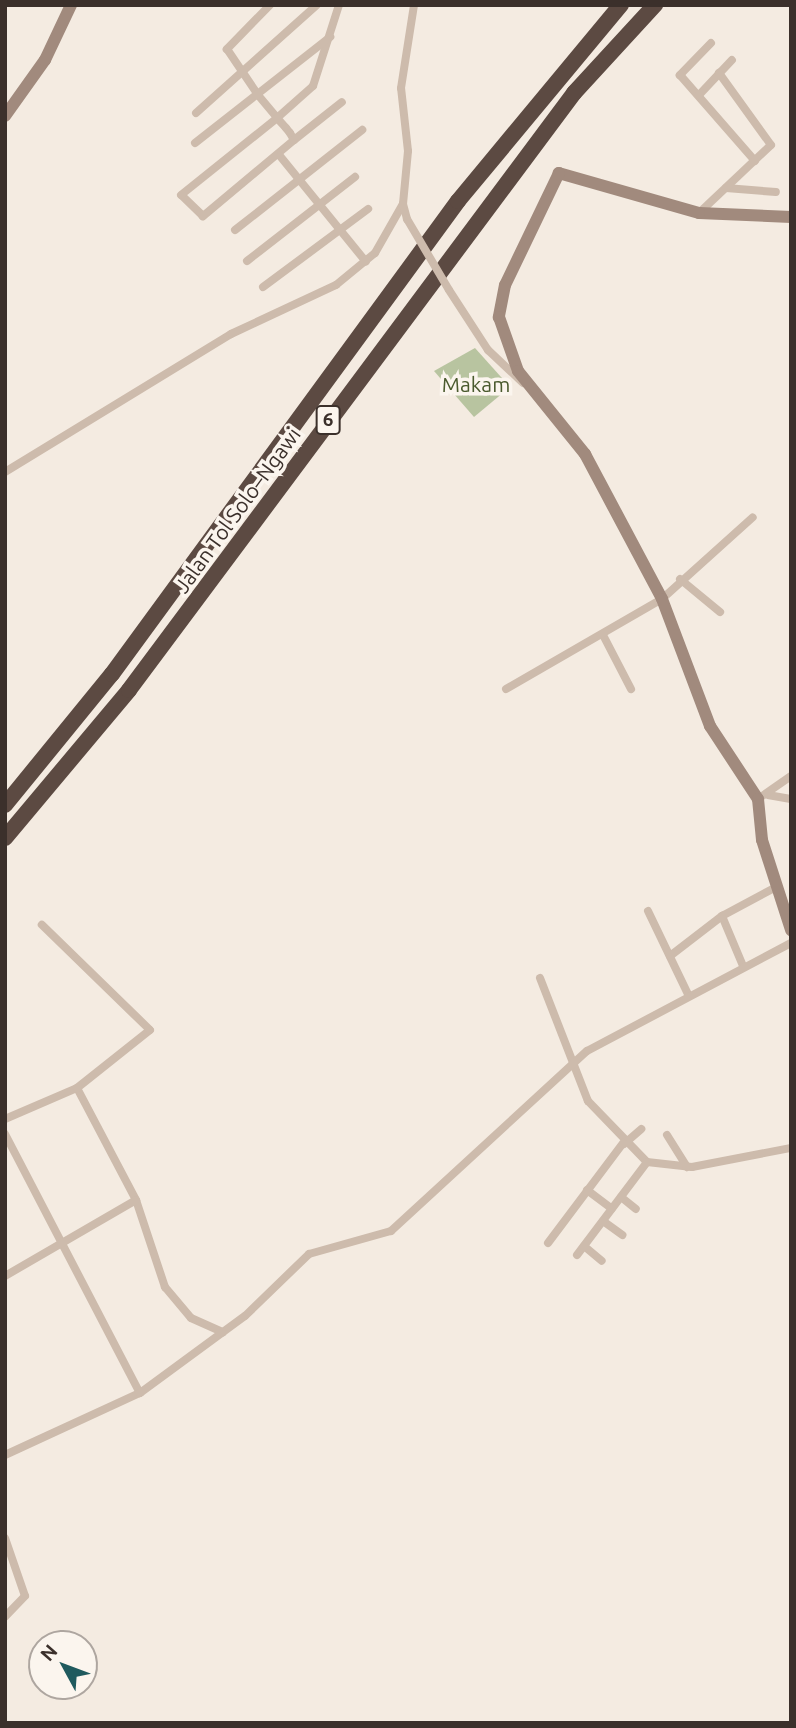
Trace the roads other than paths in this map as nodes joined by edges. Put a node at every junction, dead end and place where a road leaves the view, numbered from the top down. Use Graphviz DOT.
graph roads {
  1 [pos="71,5"];
  2 [pos="270,5"];
  3 [pos="317,5"];
  4 [pos="339,5"];
  5 [pos="414,5"];
  6 [pos="621,5"];
  7 [pos="655,5"];
  8 [pos="330,37"];
  9 [pos="711,43"];
  10 [pos="732,60"];
  11 [pos="242,68"];
  12 [pos="719,74"];
  13 [pos="258,95"];
  14 [pos="699,95"];
  15 [pos="342,102"];
  16 [pos="196,113"];
  17 [pos="5,116"];
  18 [pos="277,118"];
  19 [pos="362,130"];
  20 [pos="294,140"];
  21 [pos="195,143"];
  22 [pos="281,156"];
  23 [pos="755,161"];
  24 [pos="355,177"];
  25 [pos="299,179"];
  26 [pos="726,188"];
  27 [pos="776,192"];
  28 [pos="320,204"];
  29 [pos="402,204"];
  30 [pos="368,209"];
  31 [pos="699,214"];
  32 [pos="791,217"];
  33 [pos="339,228"];
  34 [pos="235,230"];
  35 [pos="247,261"];
  36 [pos="366,262"];
  37 [pos="263,286"];
  38 [pos="528,387"];
  39 [pos="5,460"];
  40 [pos="8,470"];
  41 [pos="752,517"];
  42 [pos="680,579"];
  43 [pos="662,599"];
  44 [pos="720,612"];
  45 [pos="603,635"];
  46 [pos="631,688"];
  47 [pos="506,689"];
  48 [pos="791,776"];
  49 [pos="791,799"];
  50 [pos="758,800"];
  51 [pos="5,805"];
  52 [pos="5,838"];
  53 [pos="776,887"];
  54 [pos="649,911"];
  55 [pos="722,916"];
  56 [pos="42,925"];
  57 [pos="791,930"];
  58 [pos="791,943"];
  59 [pos="670,956"];
  60 [pos="743,966"];
  61 [pos="540,978"];
  62 [pos="688,994"];
  63 [pos="577,1062"];
  64 [pos="77,1088"];
  65 [pos="5,1119"];
  66 [pos="641,1129"];
  67 [pos="5,1134"];
  68 [pos="667,1136"];
  69 [pos="623,1144"];
  70 [pos="791,1148"];
  71 [pos="648,1162"];
  72 [pos="687,1167"];
  73 [pos="587,1190"];
  74 [pos="621,1197"];
  75 [pos="136,1200"];
  76 [pos="612,1209"];
  77 [pos="636,1209"];
  78 [pos="603,1221"];
  79 [pos="622,1235"];
  80 [pos="548,1243"];
  81 [pos="62,1244"];
  82 [pos="584,1246"];
  83 [pos="577,1255"];
  84 [pos="602,1261"];
  85 [pos="5,1276"];
  86 [pos="223,1332"];
  87 [pos="140,1393"];
  88 [pos="5,1455"];
  89 [pos="5,1538"];
  90 [pos="5,1617"];
  1 -- 17 [label="street"];
  2 -- 11 [label="street"];
  3 -- 11 [label="street"];
  4 -- 8 [label="street"];
  5 -- 29 [label="street"];
  6 -- 51 [label="highway, Jalan Tol Solo–Ngawi / 6"];
  7 -- 52 [label="highway, Jalan Tol Solo–Ngawi / 6"];
  8 -- 13 [label="street"];
  8 -- 18 [label="street"];
  9 -- 14 [label="street"];
  10 -- 12 [label="street"];
  11 -- 13 [label="street"];
  11 -- 16 [label="street"];
  12 -- 14 [label="street"];
  12 -- 23 [label="street"];
  13 -- 18 [label="street"];
  13 -- 21 [label="street"];
  14 -- 23 [label="street"];
  15 -- 20 [label="street"];
  18 -- 20 [label="street"];
  18 -- 22 [label="street"];
  19 -- 25 [label="street"];
  20 -- 22 [label="street"];
  22 -- 25 [label="street"];
  23 -- 26 [label="street"];
  24 -- 28 [label="street"];
  25 -- 28 [label="street"];
  25 -- 34 [label="street"];
  26 -- 27 [label="street"];
  26 -- 31 [label="street"];
  28 -- 33 [label="street"];
  28 -- 35 [label="street"];
  29 -- 36 [label="street"];
  29 -- 38 [label="street, bridge"];
  30 -- 33 [label="street"];
  31 -- 32 [label="street"];
  31 -- 38 [label="street"];
  33 -- 36 [label="street"];
  33 -- 37 [label="street"];
  36 -- 40 [label="street"];
  38 -- 43 [label="street"];
  39 -- 40 [label="street"];
  41 -- 42 [label="street"];
  42 -- 43 [label="street"];
  42 -- 44 [label="street"];
  43 -- 45 [label="street"];
  43 -- 50 [label="street"];
  45 -- 46 [label="street"];
  45 -- 47 [label="street"];
  48 -- 50 [label="street"];
  49 -- 50 [label="street"];
  50 -- 53 [label="street"];
  53 -- 55 [label="street"];
  53 -- 57 [label="street"];
  54 -- 59 [label="street"];
  55 -- 59 [label="street"];
  55 -- 60 [label="street"];
  56 -- 64 [label="street"];
  58 -- 60 [label="street"];
  59 -- 62 [label="street"];
  60 -- 62 [label="street"];
  61 -- 63 [label="street"];
  62 -- 63 [label="street"];
  63 -- 69 [label="street"];
  63 -- 86 [label="street"];
  64 -- 65 [label="street"];
  64 -- 75 [label="street"];
  66 -- 69 [label="street"];
  67 -- 81 [label="street"];
  68 -- 72 [label="street"];
  69 -- 71 [label="street"];
  69 -- 73 [label="street"];
  70 -- 72 [label="street"];
  71 -- 72 [label="street"];
  71 -- 74 [label="street"];
  73 -- 76 [label="street"];
  73 -- 80 [label="street"];
  74 -- 76 [label="street"];
  74 -- 77 [label="street"];
  75 -- 81 [label="street"];
  75 -- 86 [label="street"];
  76 -- 78 [label="street"];
  78 -- 79 [label="street"];
  78 -- 82 [label="street"];
  81 -- 85 [label="street"];
  81 -- 87 [label="street"];
  82 -- 83 [label="street"];
  82 -- 84 [label="street"];
  86 -- 87 [label="street"];
  87 -- 88 [label="street"];
  89 -- 90 [label="street"];
}
